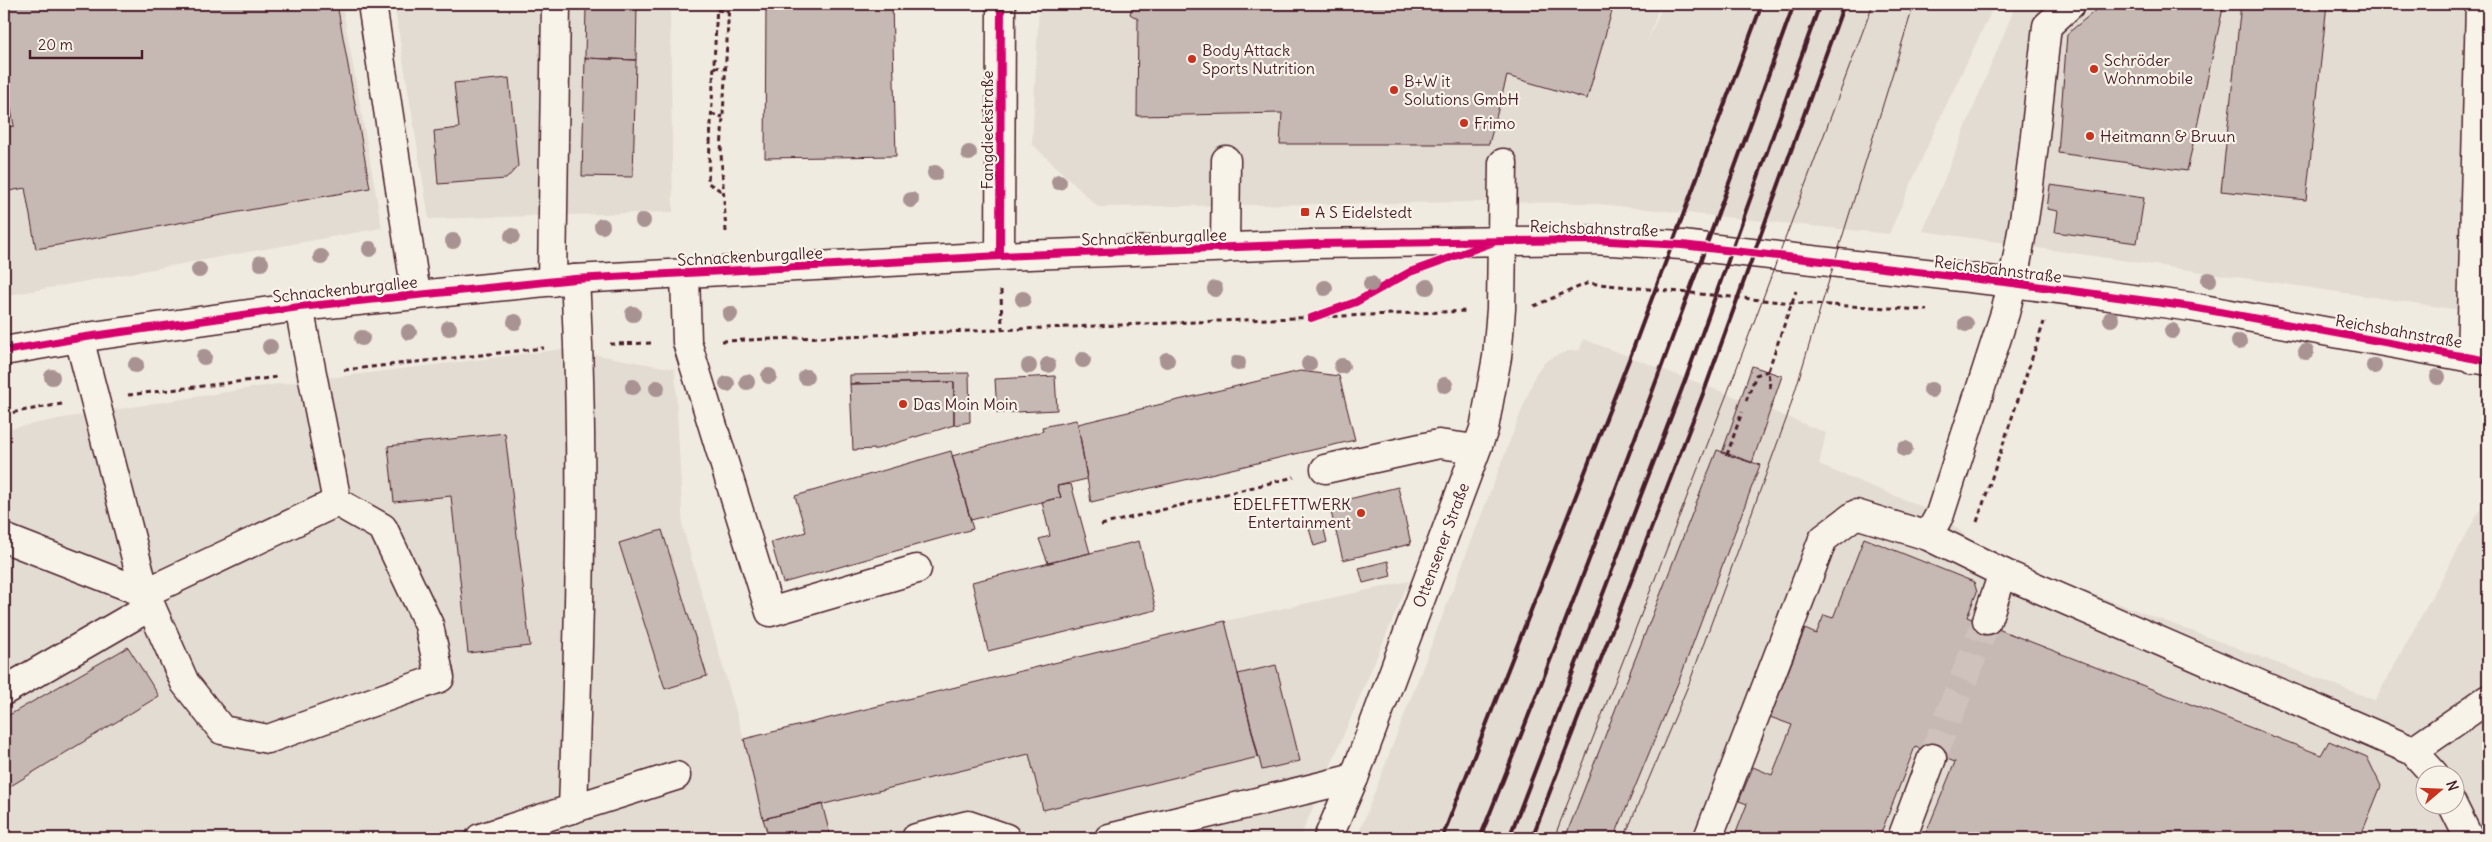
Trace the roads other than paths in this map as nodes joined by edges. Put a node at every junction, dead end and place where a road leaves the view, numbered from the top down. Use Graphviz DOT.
graph roads {
  1 [pos="372,4"];
  2 [pos="556,4"];
  3 [pos="1001,4"];
  4 [pos="2071,4"];
  5 [pos="2480,4"];
  6 [pos="1226,160"];
  7 [pos="1503,163"];
  8 [pos="1501,240"];
  9 [pos="1225,248"];
  10 [pos="1000,256"];
  11 [pos="684,273"];
  12 [pos="563,281"];
  13 [pos="2013,284"];
  14 [pos="416,294"];
  15 [pos="299,307"];
  16 [pos="79,338"];
  17 [pos="4,351"];
  18 [pos="2479,360"];
  19 [pos="1476,449"];
  20 [pos="1325,470"];
  21 [pos="337,502"];
  22 [pos="1928,536"];
  23 [pos="4,538"];
  24 [pos="917,569"];
  25 [pos="2003,573"];
  26 [pos="148,600"];
  27 [pos="1987,620"];
  28 [pos="4,692"];
  29 [pos="2488,699"];
  30 [pos="2413,751"];
  31 [pos="1932,758"];
  32 [pos="2425,764"];
  33 [pos="676,776"];
  34 [pos="1354,778"];
  35 [pos="573,809"];
  36 [pos="2457,814"];
  37 [pos="480,838"];
  38 [pos="916,838"];
  39 [pos="1006,838"];
  40 [pos="1109,838"];
  41 [pos="1328,838"];
  42 [pos="1708,838"];
  43 [pos="1902,838"];
  44 [pos="2469,838"];
  1 -- 14 [label="street"];
  2 -- 12 [label="street"];
  3 -- 10 [label="street, Fangdieckstraße"];
  4 -- 13 [label="street"];
  5 -- 18 [label="street, Reichsbahnstraße"];
  6 -- 9 [label="street"];
  7 -- 8 [label="street, Ottensener Straße"];
  8 -- 9 [label="street, Schnackenburgallee"];
  8 -- 13 [label="street, Reichsbahnstraße"];
  8 -- 19 [label="street, Ottensener Straße"];
  9 -- 10 [label="street, Schnackenburgallee"];
  10 -- 11 [label="street, Schnackenburgallee"];
  11 -- 12 [label="street, Schnackenburgallee"];
  11 -- 24 [label="street"];
  12 -- 14 [label="street, Schnackenburgallee"];
  12 -- 35 [label="street"];
  13 -- 18 [label="street, Reichsbahnstraße"];
  13 -- 22 [label="street"];
  14 -- 15 [label="street, Schnackenburgallee"];
  15 -- 16 [label="street, Schnackenburgallee"];
  15 -- 21 [label="street"];
  16 -- 17 [label="street, Schnackenburgallee"];
  16 -- 26 [label="street"];
  19 -- 20 [label="street"];
  19 -- 34 [label="street, Ottensener Straße"];
  21 -- 26 [label="street"];
  21 -- 26 [label="street"];
  22 -- 25 [label="street"];
  22 -- 42 [label="street"];
  23 -- 26 [label="street"];
  25 -- 27 [label="street"];
  25 -- 30 [label="street"];
  26 -- 28 [label="street"];
  29 -- 30 [label="street"];
  30 -- 32 [label="street"];
  31 -- 43 [label="street"];
  33 -- 35 [label="street"];
  34 -- 40 [label="street"];
  34 -- 41 [label="street, Ottensener Straße"];
  35 -- 37 [label="street"];
  36 -- 44 [label="street"];
  38 -- 39 [label="street"];
}
